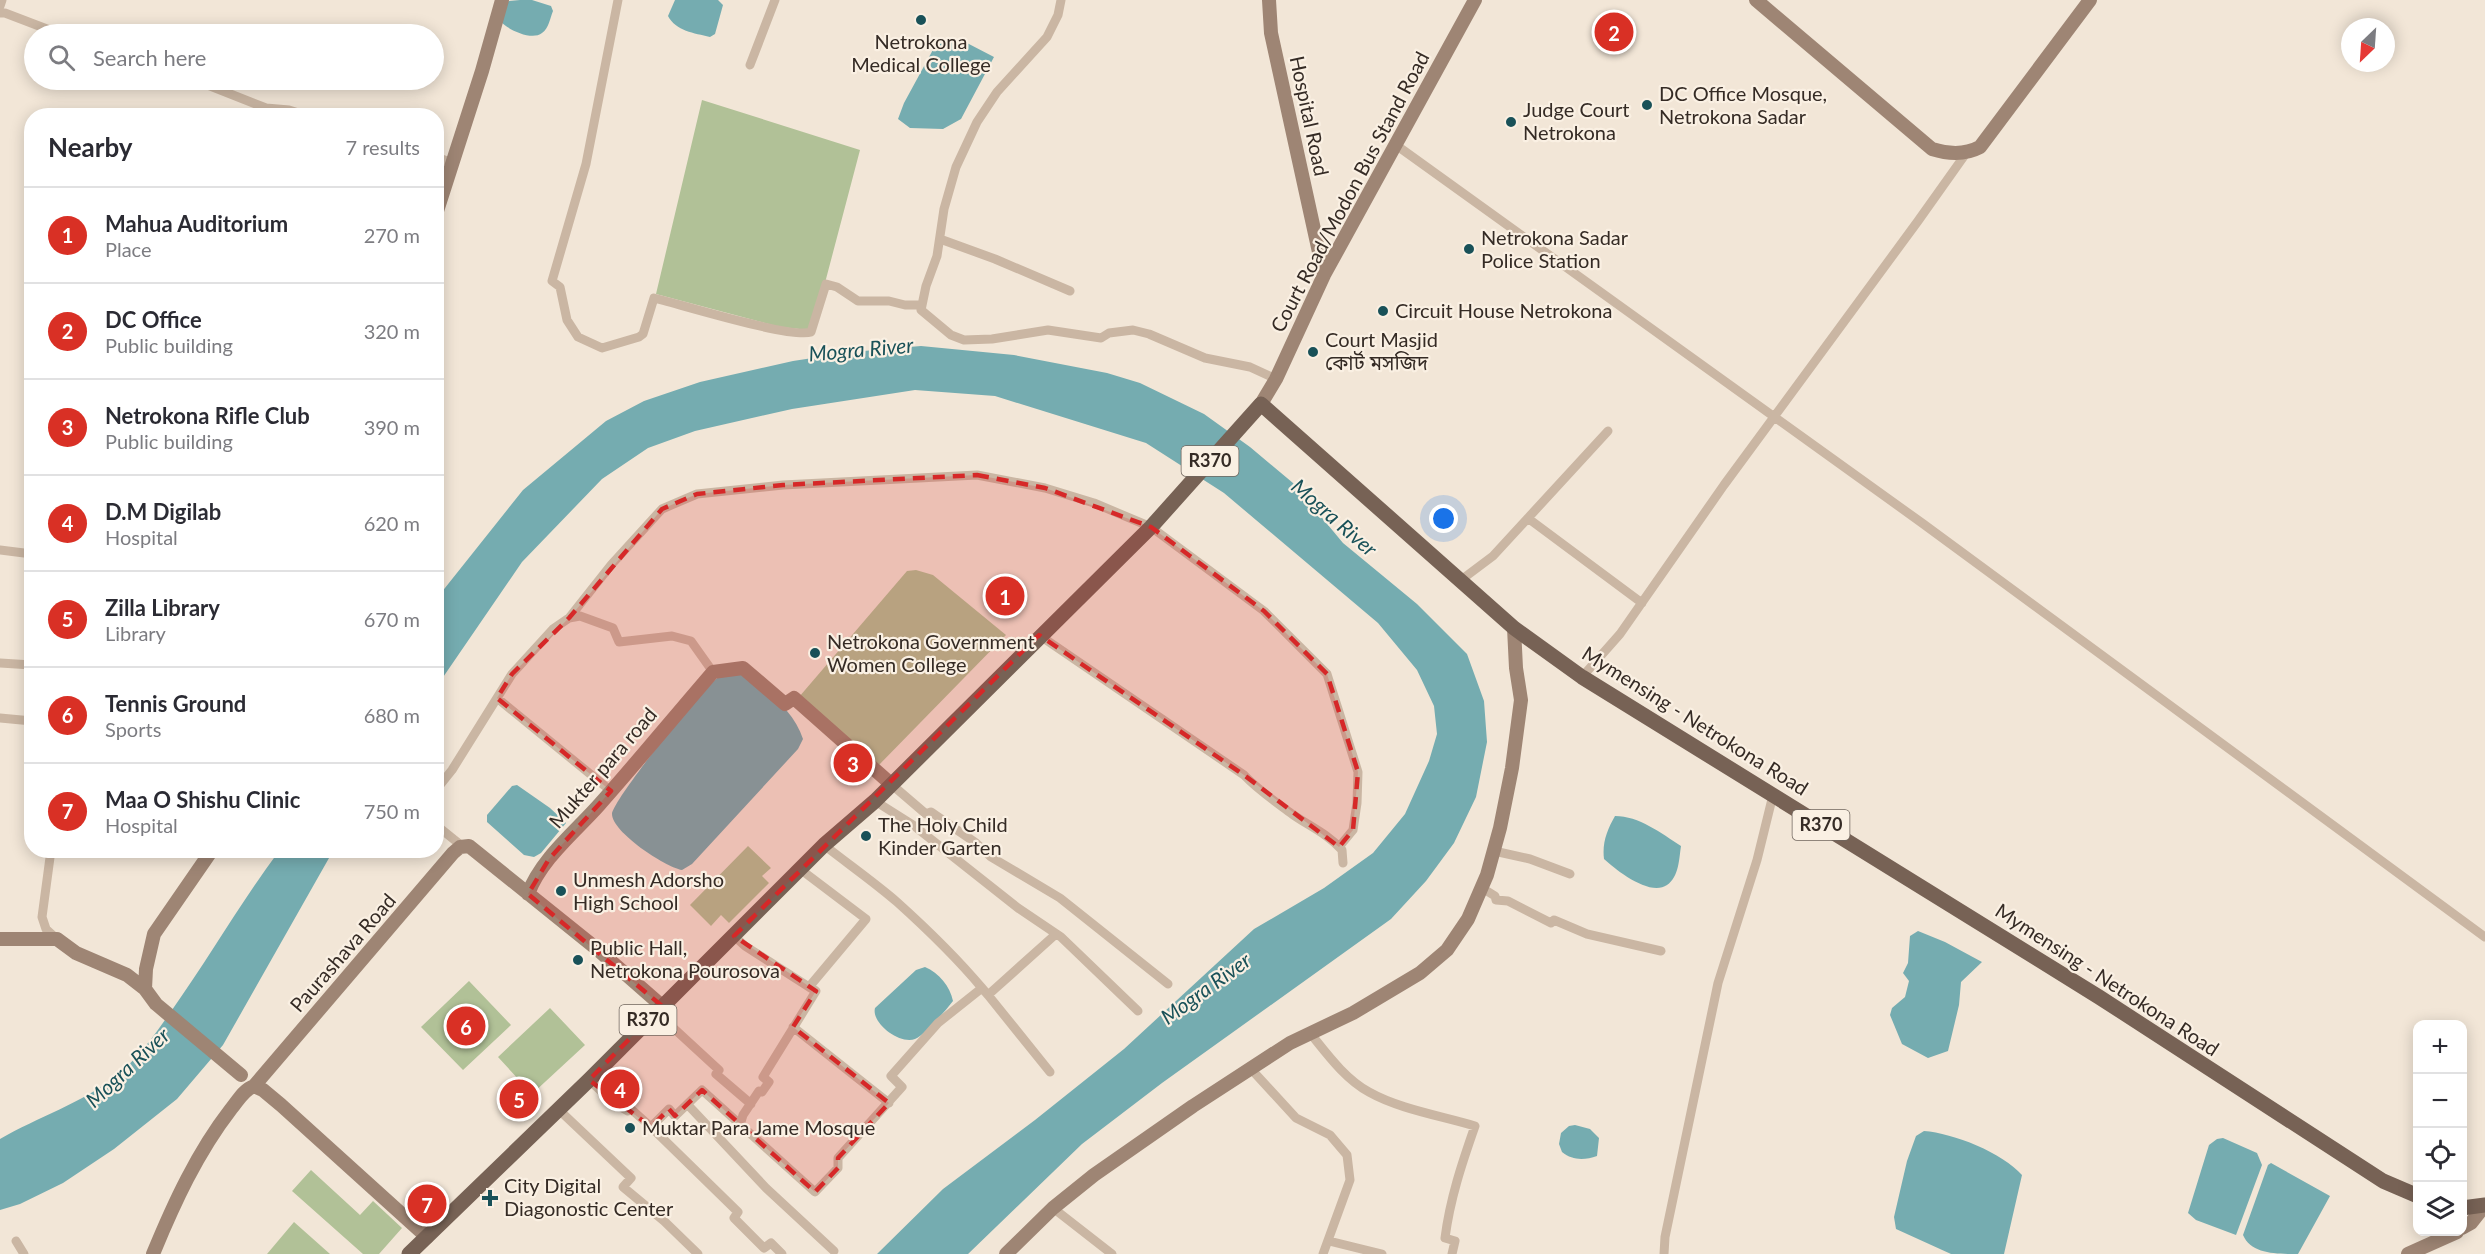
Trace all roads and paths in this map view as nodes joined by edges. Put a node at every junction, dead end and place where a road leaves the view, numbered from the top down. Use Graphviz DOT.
graph roads {
  1 [pos="2,0"];
  2 [pos="502,0"];
  3 [pos="618,0"];
  4 [pos="775,0"];
  5 [pos="1061,0"];
  6 [pos="1269,0"];
  7 [pos="1475,0"];
  8 [pos="1756,0"];
  9 [pos="2090,0"];
  10 [pos="0,6"];
  11 [pos="0,13"];
  12 [pos="34,24"];
  13 [pos="750,65"];
  14 [pos="217,90"];
  15 [pos="255,108"];
  16 [pos="1396,145"];
  17 [pos="1967,152"];
  18 [pos="444,160"];
  19 [pos="453,163"];
  20 [pos="444,190"];
  21 [pos="940,239"];
  22 [pos="1324,275"];
  23 [pos="1070,291"];
  24 [pos="921,305"];
  25 [pos="1276,379"];
  26 [pos="1261,404"];
  27 [pos="1774,417"];
  28 [pos="1608,431"];
  29 [pos="1529,519"];
  30 [pos="1155,523"];
  31 [pos="0,550"];
  32 [pos="24,553"];
  33 [pos="1461,580"];
  34 [pos="1642,603"];
  35 [pos="569,618"];
  36 [pos="1514,628"];
  37 [pos="1039,636"];
  38 [pos="0,663"];
  39 [pos="24,665"];
  40 [pos="713,672"];
  41 [pos="1582,677"];
  42 [pos="497,699"];
  43 [pos="0,718"];
  44 [pos="24,720"];
  45 [pos="444,780"];
  46 [pos="891,784"];
  47 [pos="611,791"];
  48 [pos="1773,795"];
  49 [pos="875,801"];
  50 [pos="444,831"];
  51 [pos="824,845"];
  52 [pos="462,846"];
  53 [pos="1339,847"];
  54 [pos="1494,851"];
  55 [pos="50,858"];
  56 [pos="206,858"];
  57 [pos="1343,863"];
  58 [pos="800,869"];
  59 [pos="1570,874"];
  60 [pos="1482,888"];
  61 [pos="528,894"];
  62 [pos="1056,934"];
  63 [pos="734,936"];
  64 [pos="2485,938"];
  65 [pos="0,939"];
  66 [pos="57,939"];
  67 [pos="1661,951"];
  68 [pos="1168,984"];
  69 [pos="809,987"];
  70 [pos="145,989"];
  71 [pos="985,992"];
  72 [pos="659,1009"];
  73 [pos="1138,1011"];
  74 [pos="793,1027"];
  75 [pos="1310,1033"];
  76 [pos="1251,1069"];
  77 [pos="1050,1072"];
  78 [pos="241,1076"];
  79 [pos="589,1080"];
  80 [pos="254,1086"];
  81 [pos="888,1103"];
  82 [pos="751,1104"];
  83 [pos="688,1105"];
  84 [pos="558,1109"];
  85 [pos="740,1125"];
  86 [pos="651,1127"];
  87 [pos="2413,1194"];
  88 [pos="2485,1204"];
  89 [pos="2467,1207"];
  90 [pos="1053,1208"];
  91 [pos="2467,1226"];
  92 [pos="427,1236"];
  93 [pos="2448,1236"];
  94 [pos="16,1241"];
  95 [pos="1329,1241"];
  96 [pos="834,1251"];
  97 [pos="24,1254"];
  98 [pos="153,1254"];
  99 [pos="409,1254"];
  100 [pos="698,1254"];
  101 [pos="782,1254"];
  102 [pos="1006,1254"];
  103 [pos="1112,1254"];
  104 [pos="1323,1254"];
  105 [pos="1382,1254"];
  106 [pos="1452,1254"];
  107 [pos="1664,1254"];
  108 [pos="2408,1254"];
  1 -- 10 [label="street"];
  2 -- 19 [label="street"];
  3 -- 24 [label="street"];
  4 -- 13 [label="street"];
  5 -- 21 [label="street"];
  6 -- 22 [label="street, Hospital Road"];
  7 -- 16 [label="street, Court Road/Modon Bus Stand Road"];
  8 -- 17 [label="street"];
  9 -- 17 [label="street"];
  11 -- 12 [label="street"];
  14 -- 15 [label="street"];
  16 -- 22 [label="street, Court Road/Modon Bus Stand Road"];
  16 -- 27 [label="street"];
  17 -- 27 [label="street"];
  18 -- 19 [label="street"];
  19 -- 20 [label="street"];
  21 -- 23 [label="street"];
  21 -- 24 [label="street"];
  22 -- 25 [label="street, Court Road/Modon Bus Stand Road"];
  24 -- 25 [label="street"];
  25 -- 26 [label="street, Court Road/Modon Bus Stand Road"];
  26 -- 30 [label="main road, R370"];
  26 -- 33 [label="main road, Mymensing - Netrokona Road / R370"];
  27 -- 34 [label="street"];
  27 -- 64 [label="street"];
  28 -- 29 [label="street"];
  29 -- 33 [label="street"];
  29 -- 34 [label="street"];
  30 -- 35 [label="street"];
  30 -- 37 [label="main road, R370"];
  30 -- 53 [label="street"];
  31 -- 32 [label="street"];
  33 -- 36 [label="main road, Mymensing - Netrokona Road / R370"];
  34 -- 41 [label="street"];
  35 -- 40 [label="street"];
  35 -- 42 [label="street"];
  36 -- 41 [label="main road, Mymensing - Netrokona Road / R370"];
  36 -- 54 [label="street"];
  37 -- 46 [label="main road, R370"];
  37 -- 53 [label="street"];
  38 -- 39 [label="street"];
  40 -- 46 [label="street"];
  40 -- 47 [label="street, Mukter para road"];
  41 -- 48 [label="main road, Mymensing - Netrokona Road / R370"];
  42 -- 45 [label="street"];
  42 -- 47 [label="street"];
  43 -- 44 [label="street"];
  46 -- 49 [label="main road, R370"];
  46 -- 68 [label="street"];
  47 -- 61 [label="street, Mukter para road"];
  48 -- 87 [label="main road, Mymensing - Netrokona Road / R370"];
  48 -- 107 [label="street"];
  49 -- 51 [label="main road, R370"];
  49 -- 62 [label="street"];
  50 -- 52 [label="street"];
  51 -- 58 [label="main road, R370"];
  51 -- 71 [label="street"];
  52 -- 61 [label="street"];
  52 -- 80 [label="street, Paurashava Road"];
  53 -- 57 [label="street"];
  54 -- 59 [label="street"];
  54 -- 60 [label="street"];
  55 -- 66 [label="street"];
  56 -- 70 [label="street"];
  58 -- 63 [label="main road, R370"];
  58 -- 69 [label="street"];
  60 -- 67 [label="street"];
  60 -- 75 [label="street"];
  61 -- 72 [label="street"];
  62 -- 71 [label="street"];
  62 -- 73 [label="street"];
  63 -- 69 [label="street"];
  63 -- 72 [label="main road, R370"];
  65 -- 66 [label="street"];
  66 -- 70 [label="street"];
  69 -- 74 [label="street"];
  70 -- 78 [label="street"];
  71 -- 77 [label="street"];
  71 -- 81 [label="street"];
  72 -- 79 [label="main road, R370"];
  72 -- 82 [label="street"];
  74 -- 81 [label="street"];
  74 -- 82 [label="street"];
  75 -- 76 [label="street"];
  75 -- 106 [label="street"];
  76 -- 90 [label="street"];
  76 -- 95 [label="street"];
  78 -- 80 [label="street"];
  79 -- 84 [label="main road, R370"];
  79 -- 86 [label="street"];
  80 -- 92 [label="street"];
  80 -- 98 [label="street, Paurashava Road"];
  81 -- 85 [label="street"];
  82 -- 85 [label="street"];
  83 -- 85 [label="street"];
  83 -- 86 [label="street"];
  83 -- 96 [label="street"];
  84 -- 92 [label="main road, R370"];
  84 -- 100 [label="street"];
  86 -- 101 [label="street"];
  88 -- 89 [label="main road"];
  88 -- 91 [label="street"];
  90 -- 102 [label="street"];
  90 -- 103 [label="street"];
  92 -- 99 [label="main road, R370"];
  93 -- 108 [label="street"];
  94 -- 97 [label="street"];
  95 -- 104 [label="street"];
  95 -- 105 [label="street"];
}
